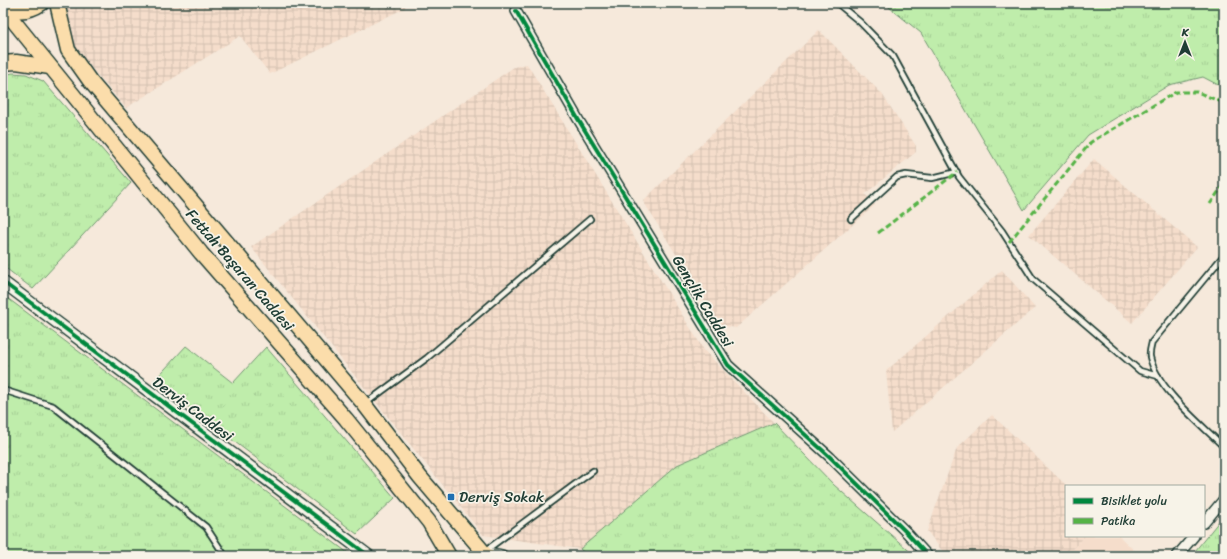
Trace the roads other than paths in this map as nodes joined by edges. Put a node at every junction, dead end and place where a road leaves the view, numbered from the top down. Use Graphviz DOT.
graph roads {
  1 [pos="42,3"];
  2 [pos="56,3"];
  3 [pos="837,3"];
  4 [pos="3,7"];
  5 [pos="516,12"];
  6 [pos="13,20"];
  7 [pos="3,63"];
  8 [pos="50,67"];
  9 [pos="957,172"];
  10 [pos="590,219"];
  11 [pos="851,219"];
  12 [pos="1224,255"];
  13 [pos="3,282"];
  14 [pos="1158,376"];
  15 [pos="3,390"];
  16 [pos="364,404"];
  17 [pos="1224,447"];
  18 [pos="593,471"];
  19 [pos="1224,499"];
  20 [pos="1205,522"];
  21 [pos="1193,537"];
  22 [pos="441,541"];
  23 [pos="486,554"];
  24 [pos="224,556"];
  25 [pos="369,556"];
  26 [pos="439,556"];
  27 [pos="449,556"];
  28 [pos="502,556"];
  29 [pos="928,556"];
  30 [pos="1177,556"];
  1 -- 6 [label="main road"];
  2 -- 16 [label="main road, Fettah Başaran Caddesi"];
  3 -- 9 [label="lane"];
  4 -- 6 [label="main road"];
  5 -- 29 [label="street, Gençlik Caddesi"];
  6 -- 8 [label="main road, Fettah Başaran Caddesi"];
  7 -- 8 [label="main road"];
  8 -- 22 [label="main road, Fettah Başaran Caddesi"];
  9 -- 11 [label="lane"];
  9 -- 14 [label="lane"];
  10 -- 16 [label="lane"];
  12 -- 14 [label="lane"];
  13 -- 25 [label="street, Derviş Caddesi"];
  14 -- 17 [label="lane"];
  15 -- 24 [label="lane"];
  16 -- 23 [label="main road, Fettah Başaran Caddesi"];
  18 -- 23 [label="lane"];
  19 -- 20 [label="street"];
  21 -- 30 [label="street"];
  22 -- 26 [label="main road"];
  22 -- 27 [label="main road, Fettah Başaran Caddesi"];
  23 -- 28 [label="street"];
}
